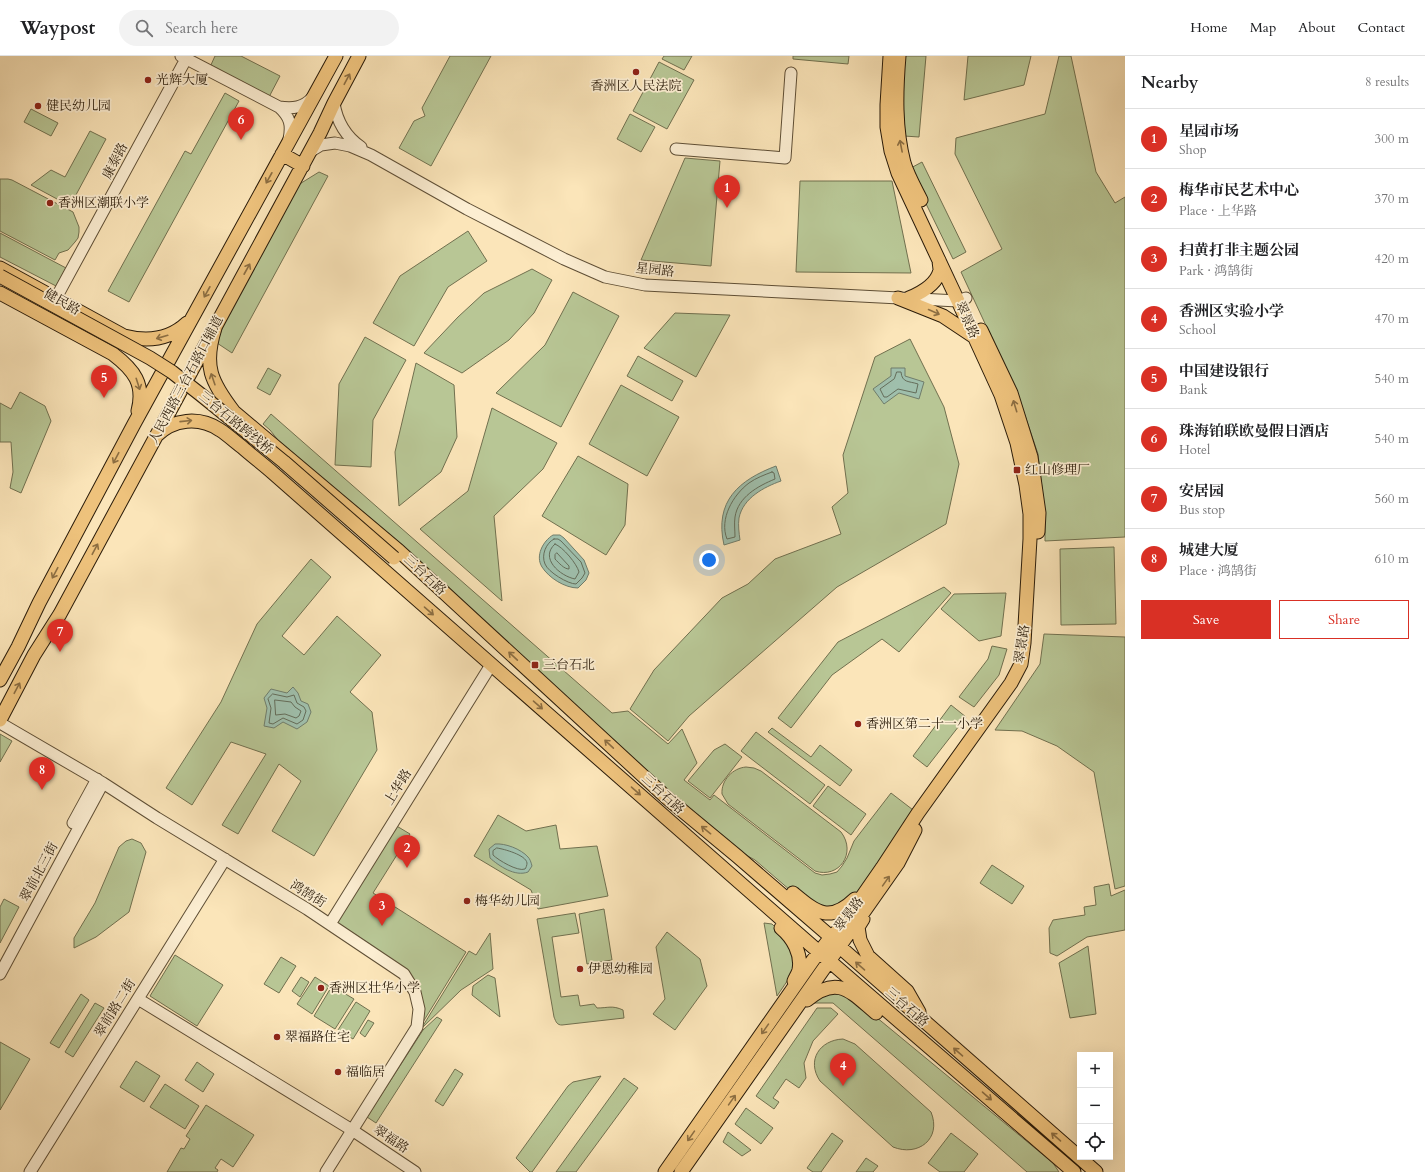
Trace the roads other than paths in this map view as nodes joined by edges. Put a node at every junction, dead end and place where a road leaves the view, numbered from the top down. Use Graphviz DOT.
graph roads {
  1 [pos="336,56"];
  2 [pos="359,56"];
  3 [pos="890,56"];
  4 [pos="899,56"];
  5 [pos="184,57"];
  6 [pos="791,73"];
  7 [pos="315,95"];
  8 [pos="334,103"];
  9 [pos="279,107"];
  10 [pos="289,142"];
  11 [pos="676,149"];
  12 [pos="311,151"];
  13 [pos="282,154"];
  14 [pos="371,155"];
  15 [pos="303,166"];
  16 [pos="939,260"];
  17 [pos="0,268"];
  18 [pos="0,276"];
  19 [pos="0,284"];
  20 [pos="0,293"];
  21 [pos="56,298"];
  22 [pos="904,298"];
  23 [pos="962,299"];
  24 [pos="194,316"];
  25 [pos="215,328"];
  26 [pos="974,336"];
  27 [pos="134,424"];
  28 [pos="156,436"];
  29 [pos="391,561"];
  30 [pos="428,578"];
  31 [pos="412,596"];
  32 [pos="31,620"];
  33 [pos="50,630"];
  34 [pos="491,665"];
  35 [pos="0,680"];
  36 [pos="0,721"];
  37 [pos="100,781"];
  38 [pos="692,840"];
  39 [pos="719,841"];
  40 [pos="225,859"];
  41 [pos="882,868"];
  42 [pos="872,900"];
  43 [pos="330,924"];
  44 [pos="835,942"];
  45 [pos="820,952"];
  46 [pos="0,958"];
  47 [pos="830,961"];
  48 [pos="0,974"];
  49 [pos="788,997"];
  50 [pos="138,999"];
  51 [pos="796,1008"];
  52 [pos="925,1022"];
  53 [pos="915,1034"];
  54 [pos="352,1130"];
  55 [pos="1060,1160"];
  56 [pos="30,1172"];
  57 [pos="326,1172"];
  58 [pos="415,1172"];
  59 [pos="665,1172"];
  60 [pos="681,1172"];
  61 [pos="1067,1172"];
  62 [pos="1074,1172"];
  63 [pos="1096,1172"];
  1 -- 7 [label="main road, 人民西路三台石路口辅道"];
  8 -- 2 [label="main road, 人民西路三台石路口辅道, one-way"];
  3 -- 16 [label="main road, 翠景路"];
  23 -- 4 [label="main road, 翠景路, one-way"];
  5 -- 9 [label="street"];
  5 -- 21 [label="street, 康泰路"];
  6 -- 11 [label="street"];
  7 -- 9 [label="street"];
  7 -- 10 [label="main road, 人民西路三台石路口辅道"];
  8 -- 12 [label="main road, 人民西路三台石路口辅道"];
  8 -- 14 [label="street, 星园路"];
  9 -- 10 [label="street"];
  10 -- 13 [label="main road, 人民西路三台石路口辅道"];
  12 -- 14 [label="street, 星园路"];
  12 -- 15 [label="main road, 人民西路三台石路口辅道"];
  13 -- 15 [label="main road"];
  13 -- 24 [label="main road, 人民西路三台石路口辅道, one-way"];
  14 -- 22 [label="street, 星园路"];
  25 -- 15 [label="main road, 人民西路三台石路口辅道, one-way"];
  16 -- 22 [label="main road"];
  16 -- 23 [label="main road, 翠景路"];
  17 -- 21 [label="main road, 健民路"];
  18 -- 29 [label="main road, 三台石路跨线桥, bridge"];
  19 -- 29 [label="main road, 三台石路跨线桥"];
  20 -- 27 [label="main road, 健民路, one-way"];
  24 -- 21 [label="main road, 健民路, one-way"];
  22 -- 23 [label="street, 星园路"];
  22 -- 26 [label="main road, one-way"];
  23 -- 26 [label="main road, 翠景路"];
  42 -- 23 [label="main road, 翠景路, one-way"];
  24 -- 27 [label="main road, 人民西路三台石路口辅道"];
  25 -- 28 [label="main road, 人民西路三台石路口辅道"];
  30 -- 25 [label="main road, 三台石路, one-way"];
  26 -- 41 [label="main road, 翠景路"];
  27 -- 32 [label="main road, 人民西路三台石路口辅道, one-way"];
  28 -- 31 [label="main road, 三台石路, one-way"];
  33 -- 28 [label="main road, 人民西路三台石路口辅道, one-way"];
  29 -- 30 [label="main road"];
  29 -- 31 [label="main road"];
  39 -- 30 [label="main road, 三台石路, one-way"];
  31 -- 34 [label="main road, 三台石路, one-way"];
  32 -- 33 [label="main road"];
  32 -- 35 [label="main road, 人民西路三台石路口辅道"];
  36 -- 33 [label="main road, 人民西路三台石路口辅道, one-way"];
  34 -- 38 [label="main road, 三台石路, one-way"];
  34 -- 43 [label="street, 上华路"];
  36 -- 37 [label="street, 鸿鹄街"];
  37 -- 40 [label="street, 鸿鹄街"];
  37 -- 46 [label="street, 翠前北三街"];
  37 -- 48 [label="street, 翠前北三街"];
  38 -- 45 [label="main road, 三台石路"];
  38 -- 49 [label="main road"];
  39 -- 41 [label="main road"];
  39 -- 44 [label="main road, 三台石路"];
  40 -- 43 [label="street, 鸿鹄街"];
  40 -- 50 [label="street, 翠前路二街"];
  41 -- 44 [label="main road, 翠景路"];
  42 -- 44 [label="main road, 翠景路"];
  42 -- 52 [label="main road"];
  43 -- 54 [label="street, 鸿鹄街"];
  44 -- 45 [label="main road, 翠景路"];
  44 -- 47 [label="main road, 翠景路"];
  52 -- 44 [label="main road, 三台石路, one-way"];
  45 -- 47 [label="main road, 三台石路"];
  45 -- 49 [label="main road, 翠景路"];
  47 -- 51 [label="main road, 翠景路"];
  47 -- 53 [label="main road, 三台石路"];
  49 -- 59 [label="main road, 翠景路, one-way"];
  50 -- 54 [label="street, 翠福路"];
  50 -- 56 [label="street, 翠前路二街"];
  51 -- 53 [label="main road"];
  60 -- 51 [label="main road, 翠景路, one-way"];
  63 -- 52 [label="main road, 三台石路, one-way"];
  53 -- 55 [label="main road, 三台石路, one-way"];
  54 -- 57 [label="street, 鸿鹄街"];
  54 -- 58 [label="street, 翠福路"];
  55 -- 61 [label="street"];
  55 -- 62 [label="main road, 三台石路"];
}
